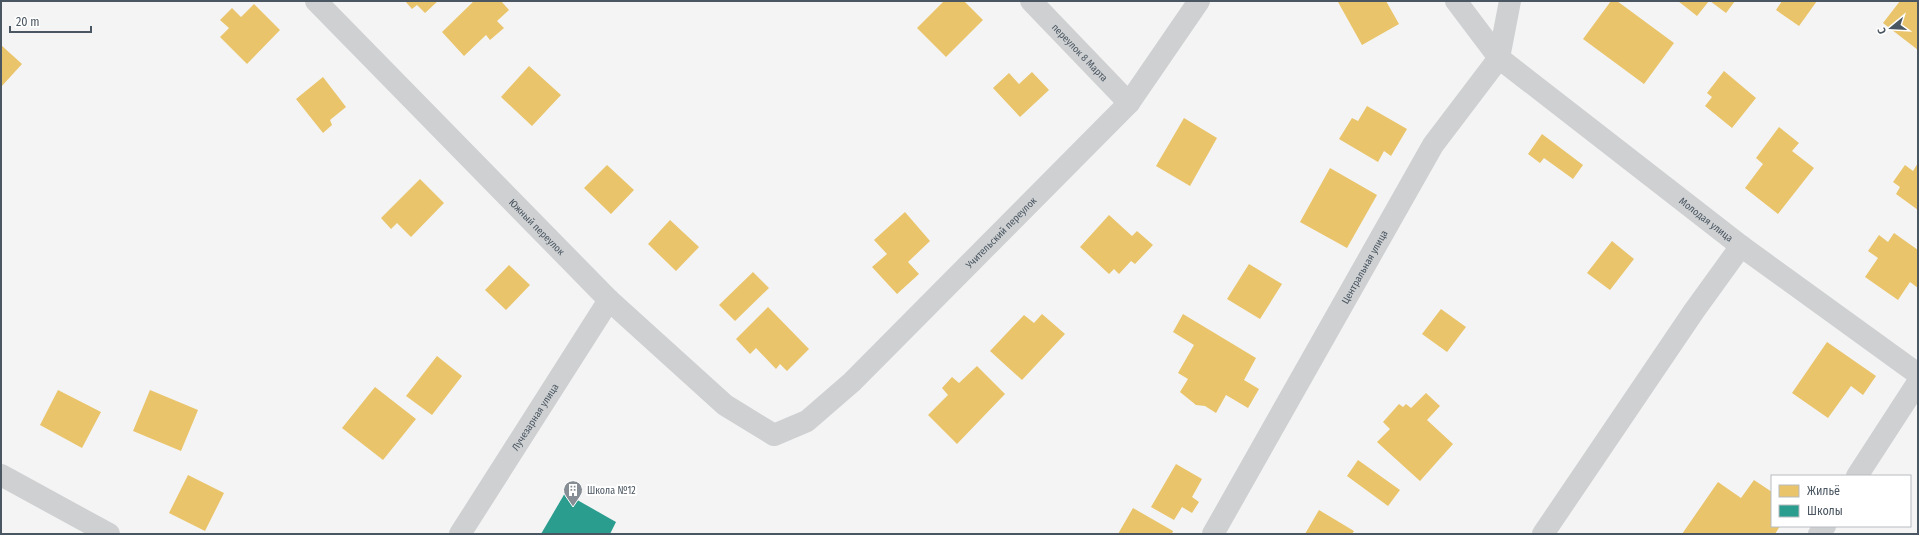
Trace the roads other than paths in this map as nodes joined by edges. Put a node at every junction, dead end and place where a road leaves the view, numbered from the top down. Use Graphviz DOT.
graph roads {
  1 [pos="316,1"];
  2 [pos="1031,1"];
  3 [pos="1199,1"];
  4 [pos="1456,1"];
  5 [pos="1510,1"];
  6 [pos="1499,58"];
  7 [pos="1130,103"];
  8 [pos="1741,246"];
  9 [pos="609,300"];
  10 [pos="1918,374"];
  11 [pos="1918,382"];
  12 [pos="774,435"];
  13 [pos="1,475"];
  14 [pos="1858,475"];
  15 [pos="107,533"];
  16 [pos="460,534"];
  17 [pos="1213,534"];
  18 [pos="1543,534"];
  1 -- 9 [label="street, Южный переулок"];
  2 -- 7 [label="street, переулок 8 Марта"];
  3 -- 7 [label="street, Учительский переулок"];
  4 -- 6 [label="street, Молодая улица"];
  5 -- 6 [label="street, Центральная улица"];
  6 -- 8 [label="street, Молодая улица"];
  6 -- 17 [label="street, Центральная улица"];
  7 -- 12 [label="street, Учительский переулок"];
  8 -- 10 [label="street, Молодая улица"];
  8 -- 18 [label="street"];
  9 -- 12 [label="street, Южный переулок"];
  9 -- 16 [label="street, Лучезарная улица"];
  11 -- 14 [label="street"];
  13 -- 15 [label="street"];
}
